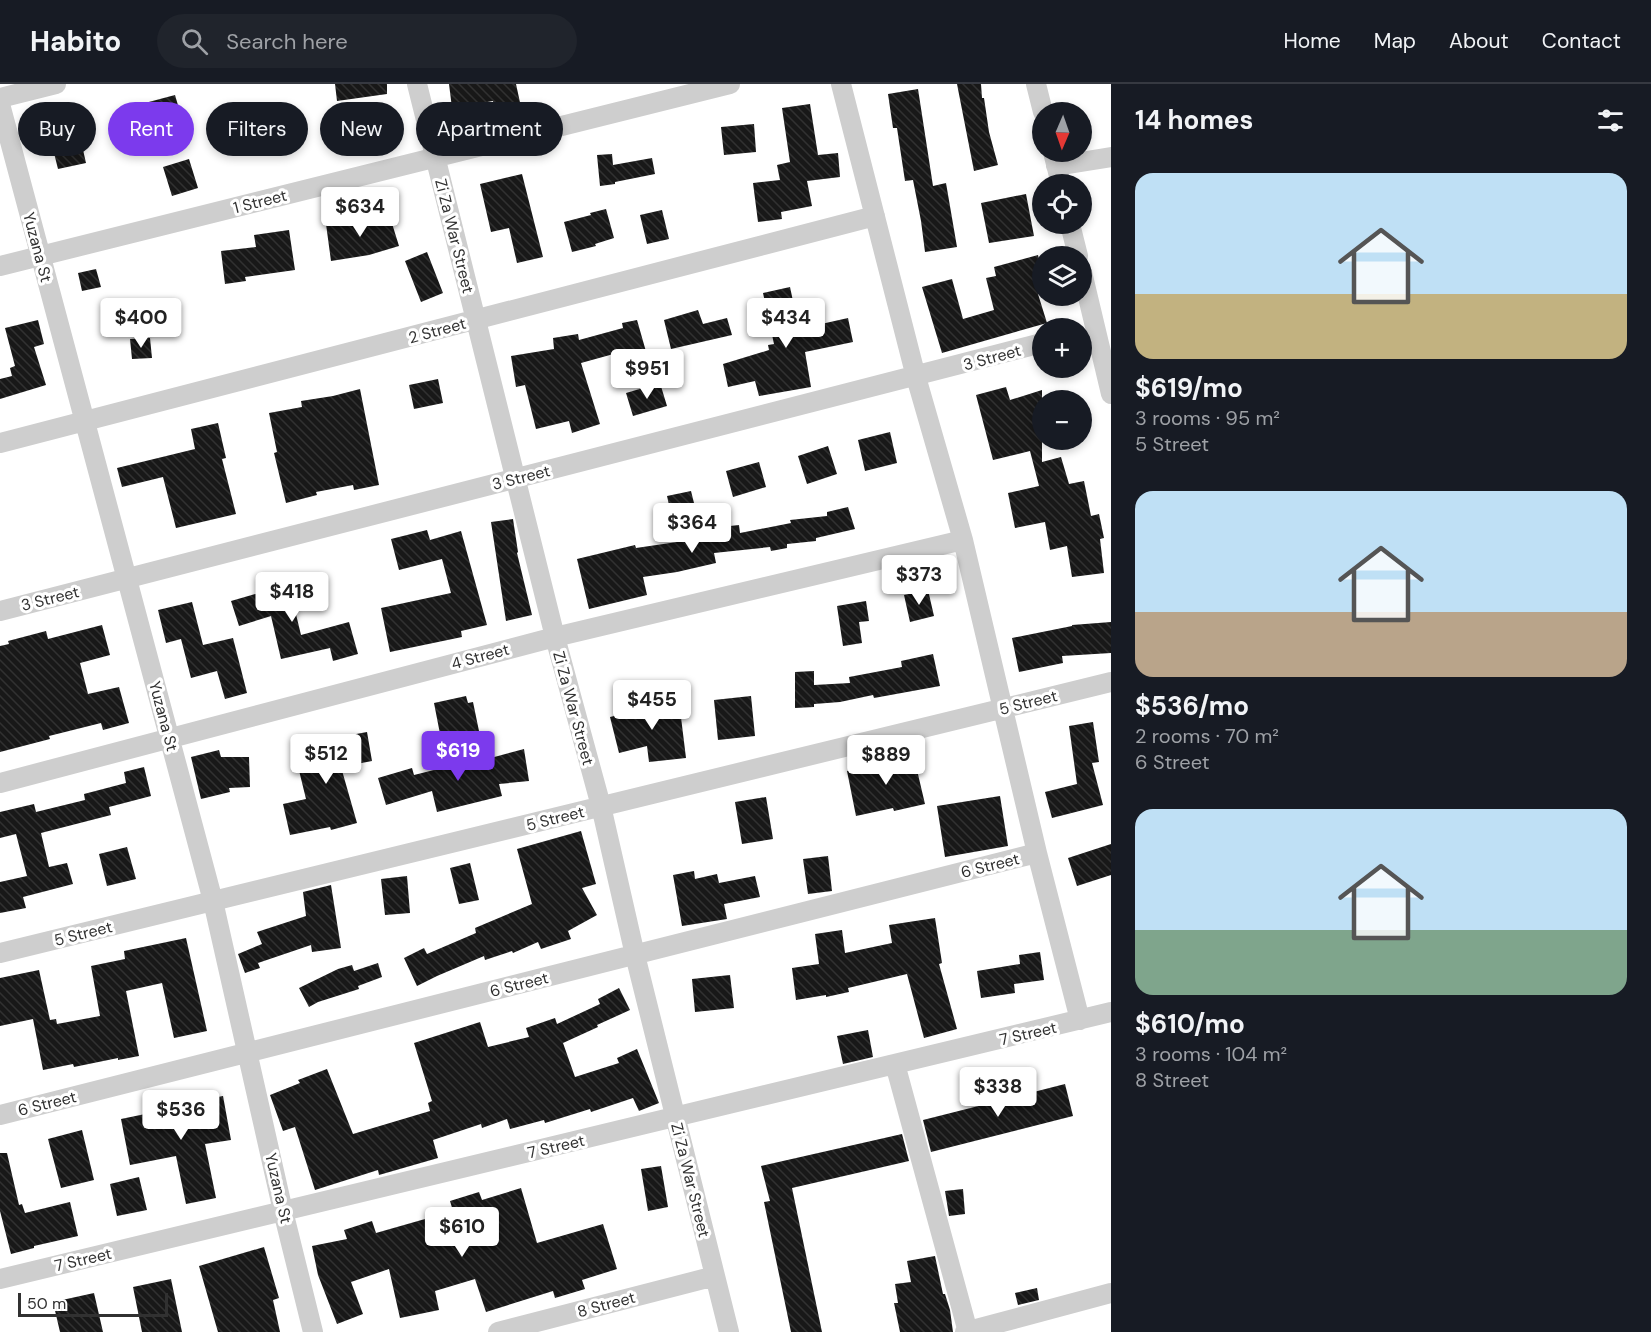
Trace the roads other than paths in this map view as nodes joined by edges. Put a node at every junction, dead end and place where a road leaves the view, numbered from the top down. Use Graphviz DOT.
graph roads {
  1 [pos="56,84"];
  2 [pos="417,84"];
  3 [pos="730,84"];
  4 [pos="841,84"];
  5 [pos="1036,84"];
  6 [pos="0,98"];
  7 [pos="1040,102"];
  8 [pos="0,104"];
  9 [pos="1111,157"];
  10 [pos="436,158"];
  11 [pos="1056,167"];
  12 [pos="874,216"];
  13 [pos="41,256"];
  14 [pos="0,266"];
  15 [pos="476,319"];
  16 [pos="1092,342"];
  17 [pos="1032,346"];
  18 [pos="916,377"];
  19 [pos="1111,394"];
  20 [pos="85,422"];
  21 [pos="0,443"];
  22 [pos="516,479"];
  23 [pos="963,540"];
  24 [pos="127,578"];
  25 [pos="0,610"];
  26 [pos="555,637"];
  27 [pos="1111,682"];
  28 [pos="1003,708"];
  29 [pos="170,739"];
  30 [pos="0,783"];
  31 [pos="601,806"];
  32 [pos="1037,853"];
  33 [pos="213,901"];
  34 [pos="0,953"];
  35 [pos="635,955"];
  36 [pos="1111,1012"];
  37 [pos="1080,1020"];
  38 [pos="248,1052"];
  39 [pos="895,1064"];
  40 [pos="0,1115"];
  41 [pos="675,1117"];
  42 [pos="283,1211"];
  43 [pos="715,1276"];
  44 [pos="0,1279"];
  45 [pos="1111,1293"];
  46 [pos="313,1332"];
  47 [pos="498,1332"];
  48 [pos="729,1332"];
  49 [pos="967,1332"];
  1 -- 6 [label="street"];
  2 -- 10 [label="street, Zi Za War Street"];
  3 -- 10 [label="street, 1 Street"];
  4 -- 12 [label="street"];
  5 -- 7 [label="street"];
  8 -- 13 [label="street, Yuzana St"];
  9 -- 11 [label="street"];
  10 -- 13 [label="street, 1 Street"];
  10 -- 15 [label="street, Zi Za War Street"];
  12 -- 15 [label="street, 2 Street"];
  12 -- 18 [label="street"];
  13 -- 14 [label="street, 1 Street"];
  13 -- 20 [label="street, Yuzana St"];
  15 -- 20 [label="street, 2 Street"];
  15 -- 22 [label="street, Zi Za War Street"];
  16 -- 19 [label="street"];
  17 -- 18 [label="street, 3 Street"];
  18 -- 22 [label="street, 3 Street"];
  18 -- 23 [label="street"];
  20 -- 21 [label="street, 2 Street"];
  20 -- 24 [label="street, Yuzana St"];
  22 -- 24 [label="street, 3 Street"];
  22 -- 26 [label="street, Zi Za War Street"];
  23 -- 26 [label="street, 4 Street"];
  23 -- 28 [label="street"];
  24 -- 25 [label="street, 3 Street"];
  24 -- 29 [label="street, Yuzana St"];
  26 -- 29 [label="street, 4 Street"];
  26 -- 31 [label="street, Zi Za War Street"];
  27 -- 28 [label="street, 5 Street"];
  28 -- 31 [label="street, 5 Street"];
  28 -- 32 [label="street"];
  29 -- 30 [label="street, 4 Street"];
  29 -- 33 [label="street, Yuzana St"];
  31 -- 33 [label="street, 5 Street"];
  31 -- 35 [label="street, Zi Za War Street"];
  32 -- 35 [label="street, 6 Street"];
  32 -- 37 [label="street"];
  33 -- 34 [label="street, 5 Street"];
  33 -- 38 [label="street, Yuzana St"];
  35 -- 38 [label="street, 6 Street"];
  35 -- 41 [label="street, Zi Za War Street"];
  36 -- 37 [label="street, 7 Street"];
  37 -- 39 [label="street, 7 Street"];
  38 -- 40 [label="street, 6 Street"];
  38 -- 42 [label="street, Yuzana St"];
  39 -- 41 [label="street, 7 Street"];
  39 -- 49 [label="street"];
  41 -- 42 [label="street, 7 Street"];
  41 -- 43 [label="street, Zi Za War Street"];
  42 -- 44 [label="street, 7 Street"];
  42 -- 46 [label="street, Yuzana St"];
  43 -- 47 [label="street, 8 Street"];
  43 -- 48 [label="street, Zi Za War Street"];
  45 -- 49 [label="street"];
}
